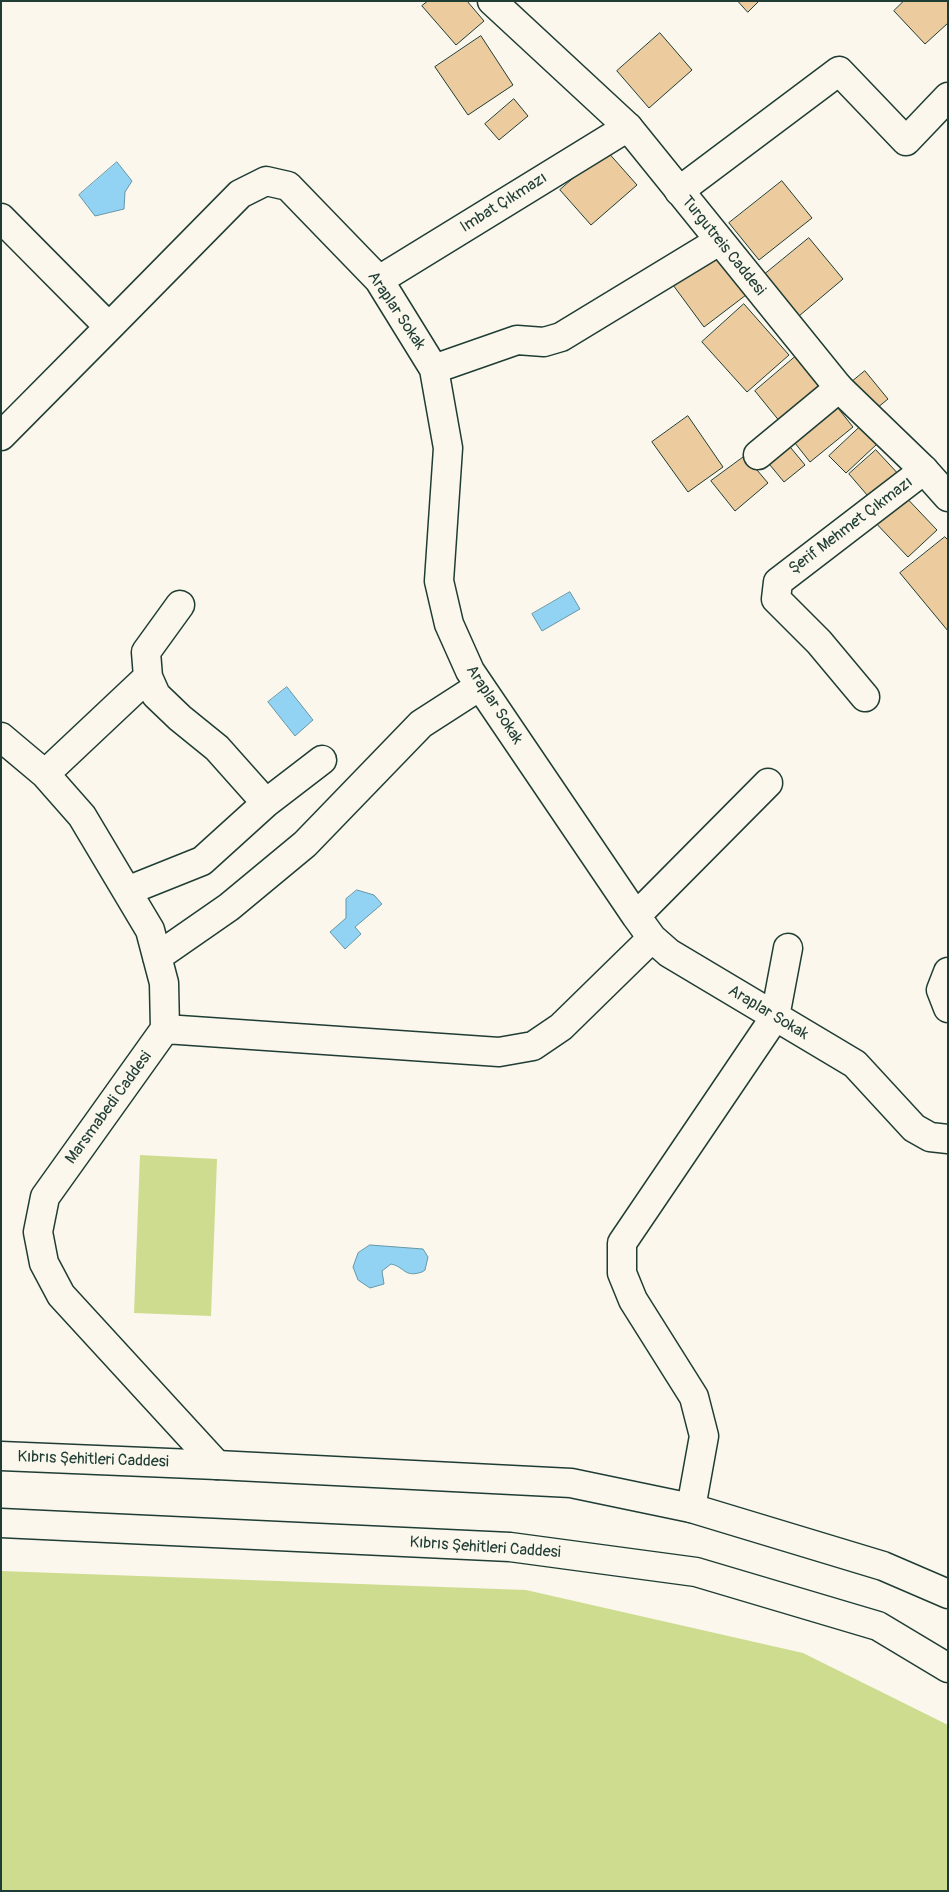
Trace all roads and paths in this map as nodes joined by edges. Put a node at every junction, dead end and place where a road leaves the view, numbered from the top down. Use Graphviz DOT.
graph roads {
  1 [pos="492,1"];
  2 [pos="948,97"];
  3 [pos="628,127"];
  4 [pos="679,191"];
  5 [pos="1,218"];
  6 [pos="719,241"];
  7 [pos="379,280"];
  8 [pos="109,327"];
  9 [pos="434,369"];
  10 [pos="840,388"];
  11 [pos="1,436"];
  12 [pos="758,455"];
  13 [pos="924,470"];
  14 [pos="948,497"];
  15 [pos="180,606"];
  16 [pos="148,677"];
  17 [pos="480,686"];
  18 [pos="865,697"];
  19 [pos="1,738"];
  20 [pos="322,760"];
  21 [pos="45,774"];
  22 [pos="768,782"];
  23 [pos="266,803"];
  24 [pos="128,891"];
  25 [pos="636,916"];
  26 [pos="652,938"];
  27 [pos="788,948"];
  28 [pos="157,957"];
  29 [pos="948,972"];
  30 [pos="948,1008"];
  31 [pos="774,1017"];
  32 [pos="165,1029"];
  33 [pos="946,1135"];
  34 [pos="1,1456"];
  35 [pos="217,1465"];
  36 [pos="691,1508"];
  37 [pos="1,1523"];
  38 [pos="948,1594"];
  39 [pos="948,1668"];
  1 -- 3 [label="main road, Turgutreis Caddesi"];
  2 -- 4 [label="main road"];
  3 -- 4 [label="main road, Turgutreis Caddesi"];
  3 -- 7 [label="main road, Imbat Çıkmazı"];
  4 -- 6 [label="main road, Turgutreis Caddesi"];
  5 -- 8 [label="main road"];
  6 -- 9 [label="main road"];
  6 -- 10 [label="main road, Turgutreis Caddesi"];
  7 -- 8 [label="main road, Araplar Sokak"];
  7 -- 9 [label="main road, Araplar Sokak"];
  8 -- 11 [label="main road"];
  9 -- 17 [label="main road, Araplar Sokak"];
  10 -- 12 [label="main road"];
  10 -- 13 [label="main road, Turgutreis Caddesi"];
  13 -- 14 [label="main road, Turgutreis Caddesi"];
  13 -- 18 [label="main road, Şerif Mehmet Çıkmazı"];
  15 -- 16 [label="main road"];
  16 -- 21 [label="main road"];
  16 -- 23 [label="main road"];
  17 -- 25 [label="main road, Araplar Sokak"];
  17 -- 28 [label="main road"];
  19 -- 21 [label="main road"];
  20 -- 23 [label="main road"];
  21 -- 24 [label="main road"];
  22 -- 25 [label="main road"];
  23 -- 24 [label="main road"];
  24 -- 28 [label="main road"];
  25 -- 26 [label="main road, Araplar Sokak"];
  26 -- 31 [label="main road, Araplar Sokak"];
  26 -- 32 [label="main road"];
  27 -- 31 [label="main road"];
  28 -- 32 [label="main road"];
  29 -- 30 [label="main road"];
  31 -- 33 [label="main road, Araplar Sokak"];
  31 -- 36 [label="main road"];
  32 -- 35 [label="main road, Marsmabedi Caddesi"];
  34 -- 35 [label="main road, Kıbrıs Şehitleri Caddesi"];
  35 -- 36 [label="main road, Kıbrıs Şehitleri Caddesi"];
  36 -- 38 [label="main road, Kıbrıs Şehitleri Caddesi"];
  37 -- 39 [label="main road, Kıbrıs Şehitleri Caddesi"];
}
